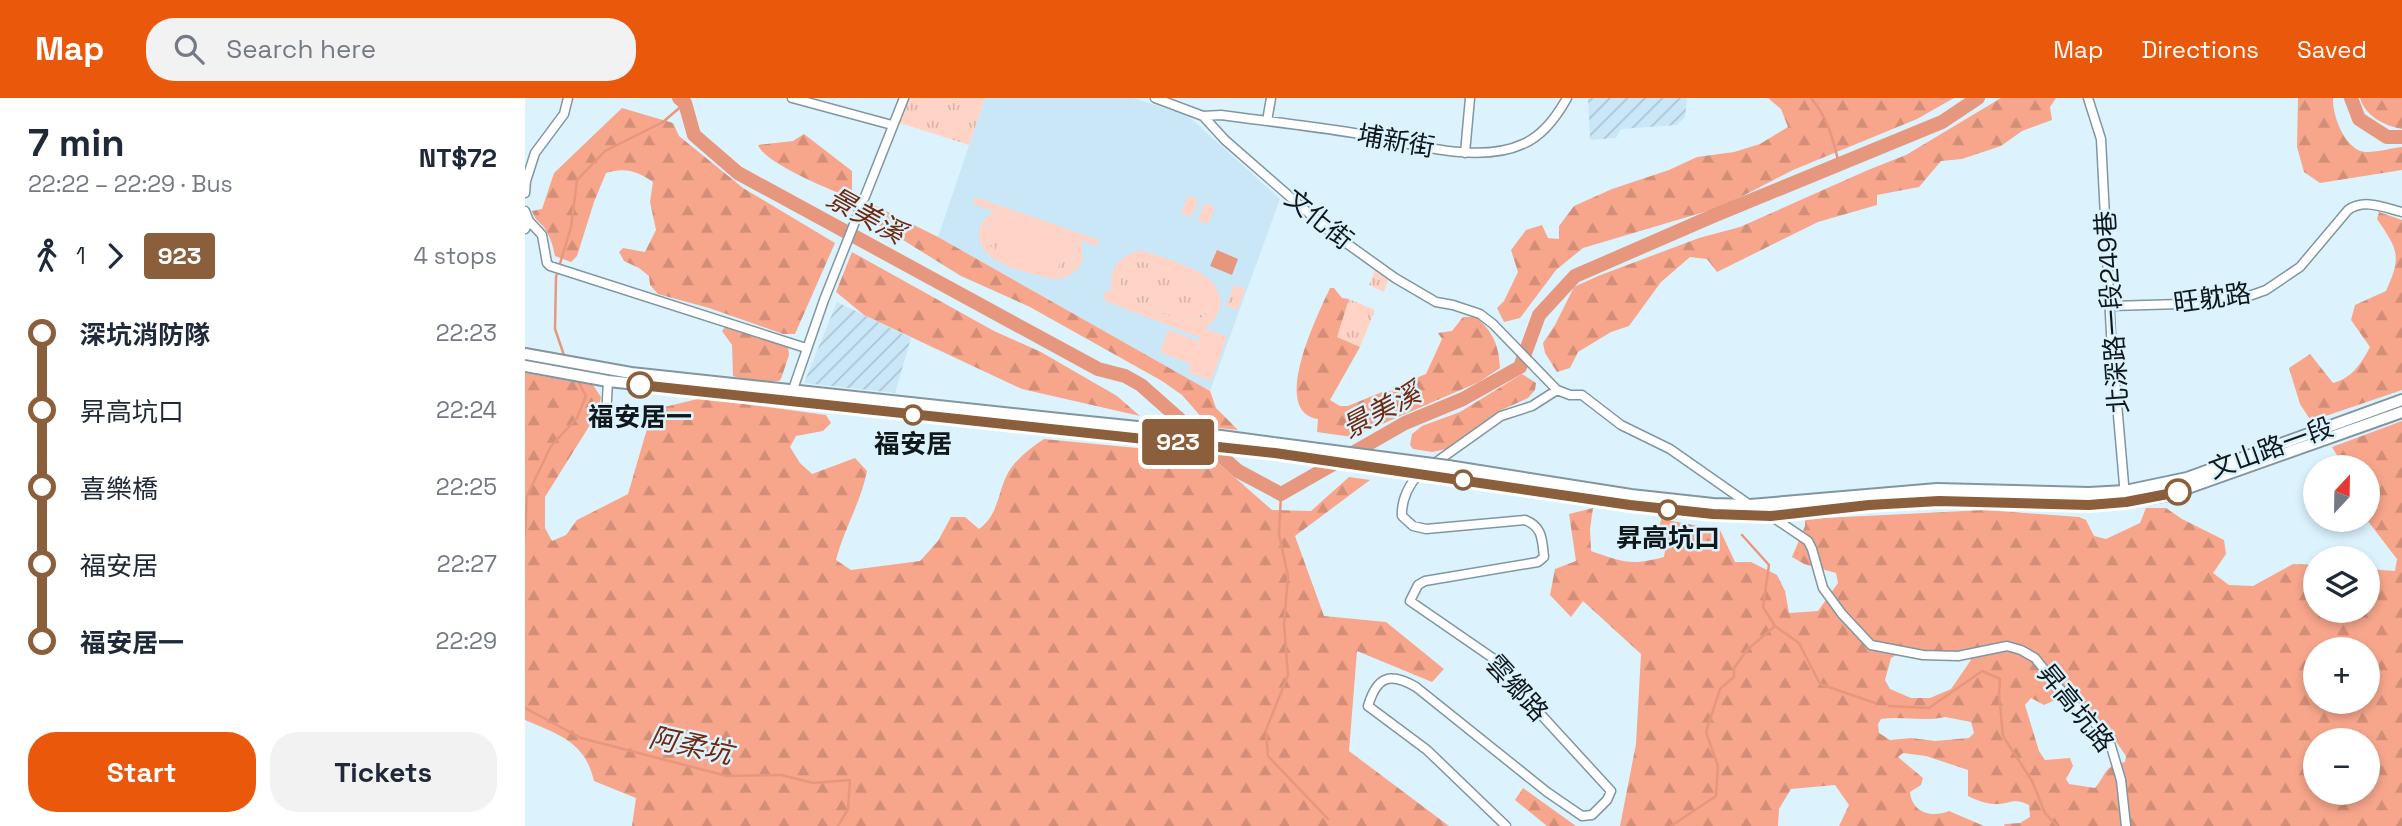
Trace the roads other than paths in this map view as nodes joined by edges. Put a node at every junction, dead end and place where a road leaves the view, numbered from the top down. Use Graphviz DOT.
graph roads {
  1 [pos="568,98"];
  2 [pos="792,98"];
  3 [pos="904,98"];
  4 [pos="1155,98"];
  5 [pos="1271,98"];
  6 [pos="1470,98"];
  7 [pos="1567,98"];
  8 [pos="2088,98"];
  9 [pos="1171,100"];
  10 [pos="1203,116"];
  11 [pos="1267,121"];
  12 [pos="892,125"];
  13 [pos="1465,153"];
  14 [pos="525,193"];
  15 [pos="525,211"];
  16 [pos="2402,212"];
  17 [pos="527,225"];
  18 [pos="2111,306"];
  19 [pos="807,348"];
  20 [pos="527,361"];
  21 [pos="594,373"];
  22 [pos="608,381"];
  23 [pos="1554,388"];
  24 [pos="791,396"];
  25 [pos="2402,400"];
  26 [pos="2402,411"];
  27 [pos="606,417"];
  28 [pos="1592,494"];
  29 [pos="2125,497"];
  30 [pos="1750,505"];
  31 [pos="1771,516"];
  32 [pos="1506,826"];
  33 [pos="2126,826"];
  1 -- 14 [label="street"];
  2 -- 12 [label="street"];
  3 -- 12 [label="street"];
  4 -- 9 [label="street, 文化街"];
  5 -- 11 [label="street"];
  6 -- 13 [label="street"];
  7 -- 13 [label="street, 埔新街"];
  8 -- 18 [label="street, 北深路一段249巷"];
  9 -- 10 [label="street, 文化街"];
  10 -- 11 [label="street, 埔新街"];
  10 -- 23 [label="street, 文化街"];
  11 -- 13 [label="street, 埔新街"];
  12 -- 19 [label="street"];
  15 -- 17 [label="street"];
  16 -- 18 [label="street, 旺躭路"];
  17 -- 19 [label="street"];
  18 -- 29 [label="street, 北深路一段249巷"];
  19 -- 24 [label="street"];
  20 -- 21 [label="main road"];
  21 -- 22 [label="main road"];
  21 -- 24 [label="main road"];
  22 -- 24 [label="main road"];
  22 -- 27 [label="street"];
  23 -- 30 [label="street, 昇高坑路"];
  23 -- 32 [label="street, 雲鄉路"];
  24 -- 28 [label="main road, bridge"];
  25 -- 29 [label="main road, 文山路一段"];
  26 -- 29 [label="main road, 文山路一段"];
  28 -- 30 [label="main road, 文山路一段"];
  28 -- 31 [label="main road, 文山路一段"];
  29 -- 30 [label="main road, 文山路一段"];
  29 -- 31 [label="main road, 文山路一段"];
  30 -- 31 [label="street, 昇高坑路"];
  31 -- 33 [label="street, 昇高坑路"];
}
